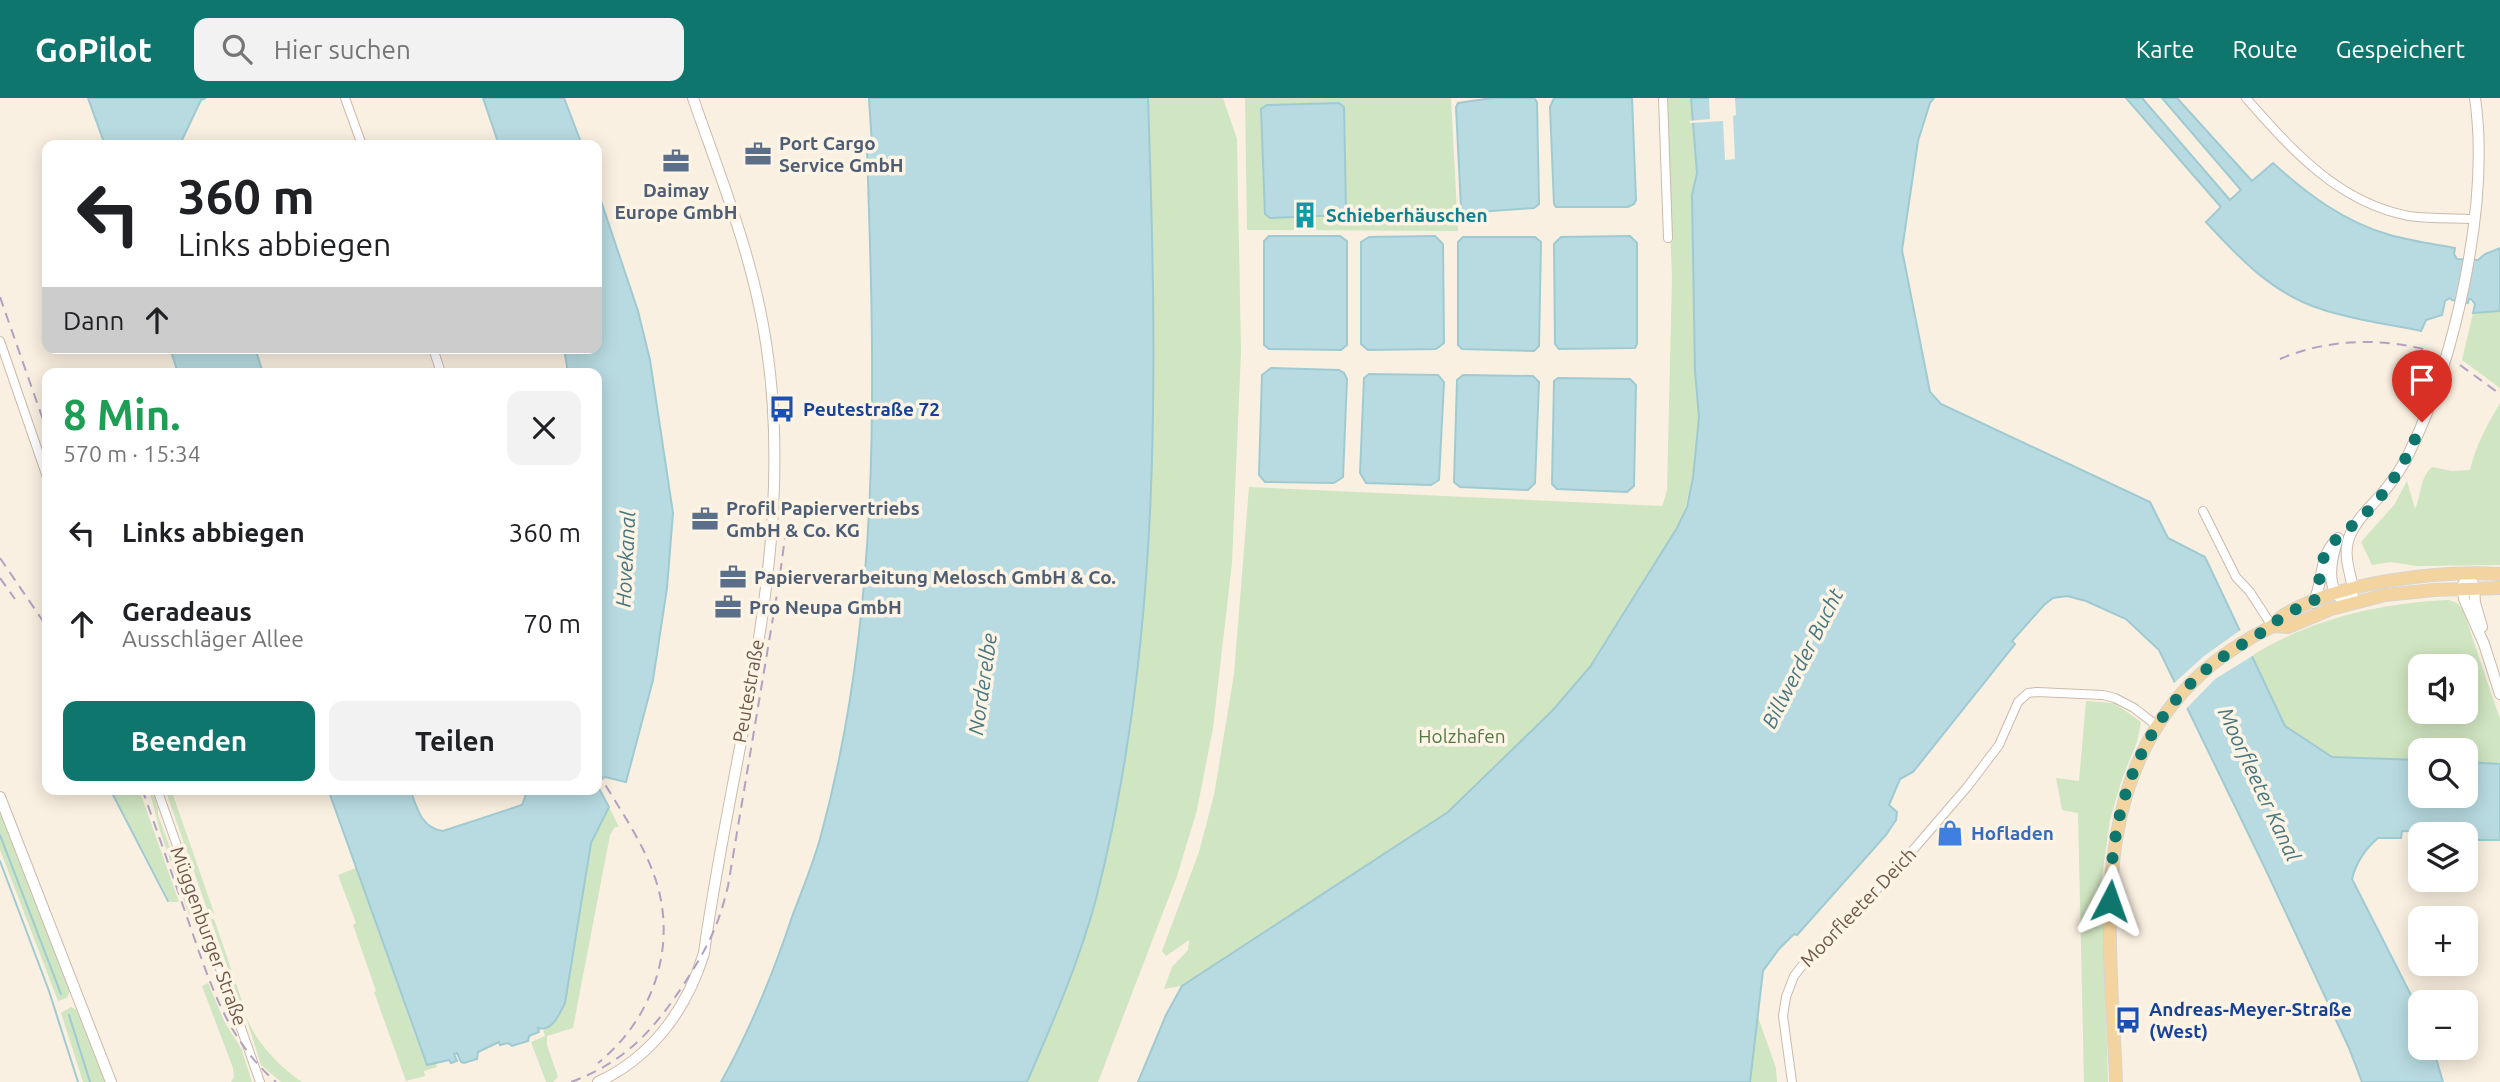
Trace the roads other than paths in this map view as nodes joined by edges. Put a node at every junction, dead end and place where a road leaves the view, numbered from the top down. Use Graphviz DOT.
graph roads {
  1 [pos="345,98"];
  2 [pos="693,98"];
  3 [pos="1663,98"];
  4 [pos="2246,98"];
  5 [pos="2475,98"];
  6 [pos="360,140"];
  7 [pos="2474,219"];
  8 [pos="1668,238"];
  9 [pos="0,341"];
  10 [pos="42,463"];
  11 [pos="2203,511"];
  12 [pos="2358,520"];
  13 [pos="2338,538"];
  14 [pos="2469,574"];
  15 [pos="2500,574"];
  16 [pos="2469,588"];
  17 [pos="2500,588"];
  18 [pos="2353,589"];
  19 [pos="2335,594"];
  20 [pos="2313,603"];
  21 [pos="2348,604"];
  22 [pos="2272,626"];
  23 [pos="2500,694"];
  24 [pos="2156,725"];
  25 [pos="159,795"];
  26 [pos="0,797"];
  27 [pos="111,1082"];
  28 [pos="260,1082"];
  29 [pos="598,1082"];
  30 [pos="1793,1082"];
  31 [pos="2116,1082"];
  1 -- 6 [label="street"];
  2 -- 29 [label="street, Peutestraße"];
  3 -- 8 [label="street"];
  4 -- 7 [label="street"];
  5 -- 7 [label="street"];
  7 -- 12 [label="street"];
  9 -- 10 [label="street"];
  11 -- 22 [label="street"];
  12 -- 13 [label="street"];
  12 -- 18 [label="street"];
  13 -- 19 [label="street"];
  13 -- 20 [label="street"];
  14 -- 15 [label="main road"];
  14 -- 16 [label="street"];
  14 -- 18 [label="main road"];
  16 -- 17 [label="main road"];
  16 -- 21 [label="main road"];
  16 -- 23 [label="street"];
  18 -- 19 [label="main road"];
  18 -- 21 [label="street"];
  19 -- 20 [label="main road"];
  19 -- 21 [label="street"];
  20 -- 22 [label="main road"];
  21 -- 22 [label="main road"];
  22 -- 24 [label="main road"];
  24 -- 30 [label="street, Moorfleeter Deich"];
  24 -- 31 [label="main road"];
  25 -- 28 [label="street, Müggenburger Straße"];
  26 -- 27 [label="street"];
}
